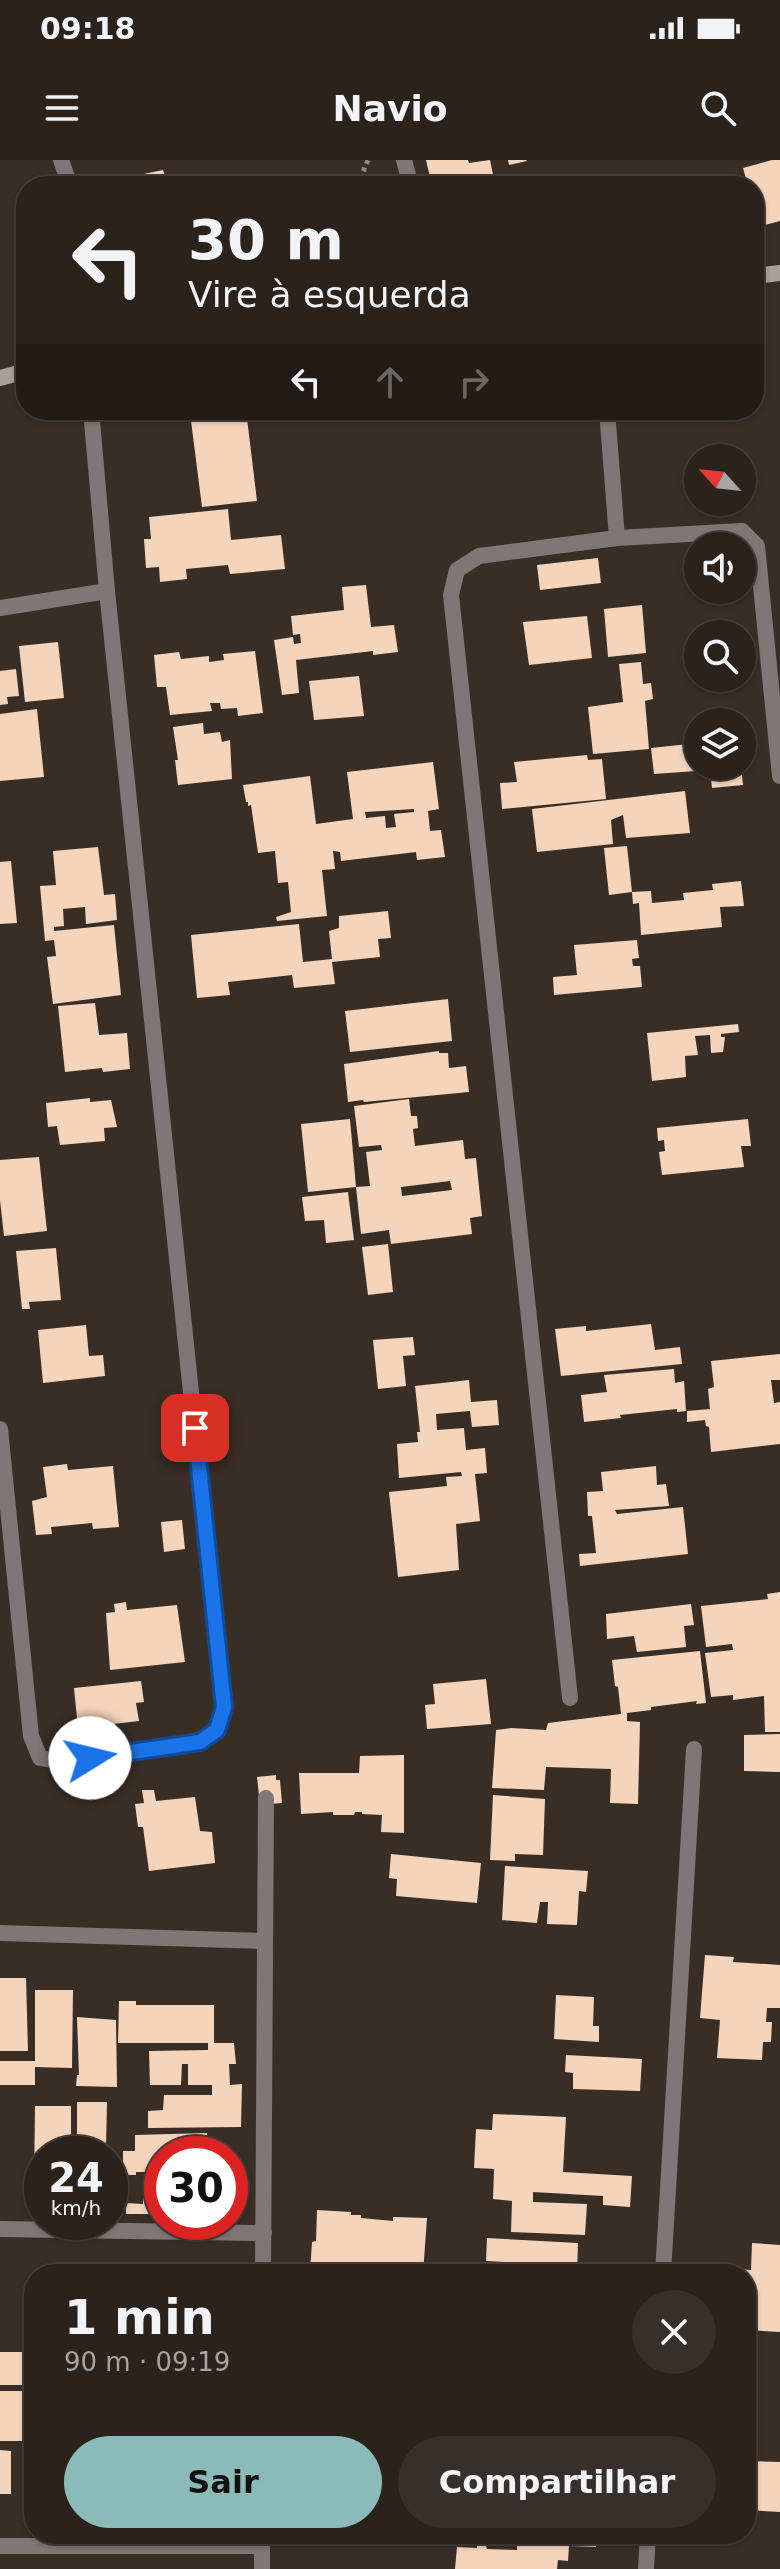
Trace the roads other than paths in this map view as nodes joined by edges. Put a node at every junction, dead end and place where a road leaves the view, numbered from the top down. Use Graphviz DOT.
graph roads {
  1 [pos="92,420"];
  2 [pos="608,420"];
  3 [pos="617,538"];
  4 [pos="107,591"];
  5 [pos="0,608"];
  6 [pos="780,776"];
  7 [pos="0,1429"];
  8 [pos="570,1698"];
  9 [pos="694,1749"];
  10 [pos="266,1798"];
  11 [pos="0,1933"];
  12 [pos="265,1941"];
  13 [pos="0,2229"];
  14 [pos="264,2233"];
  15 [pos="263,2264"];
  16 [pos="664,2264"];
  17 [pos="87,2544"];
  18 [pos="262,2544"];
  19 [pos="647,2544"];
  20 [pos="0,2546"];
  21 [pos="262,2569"];
  22 [pos="646,2569"];
  1 -- 4 [label="street"];
  2 -- 3 [label="street"];
  3 -- 6 [label="street"];
  3 -- 8 [label="street"];
  4 -- 5 [label="street"];
  4 -- 7 [label="street"];
  9 -- 16 [label="street"];
  10 -- 12 [label="street"];
  11 -- 12 [label="street"];
  12 -- 14 [label="street"];
  13 -- 14 [label="street"];
  14 -- 15 [label="street"];
  17 -- 20 [label="street"];
  18 -- 21 [label="street"];
  19 -- 22 [label="street"];
}
